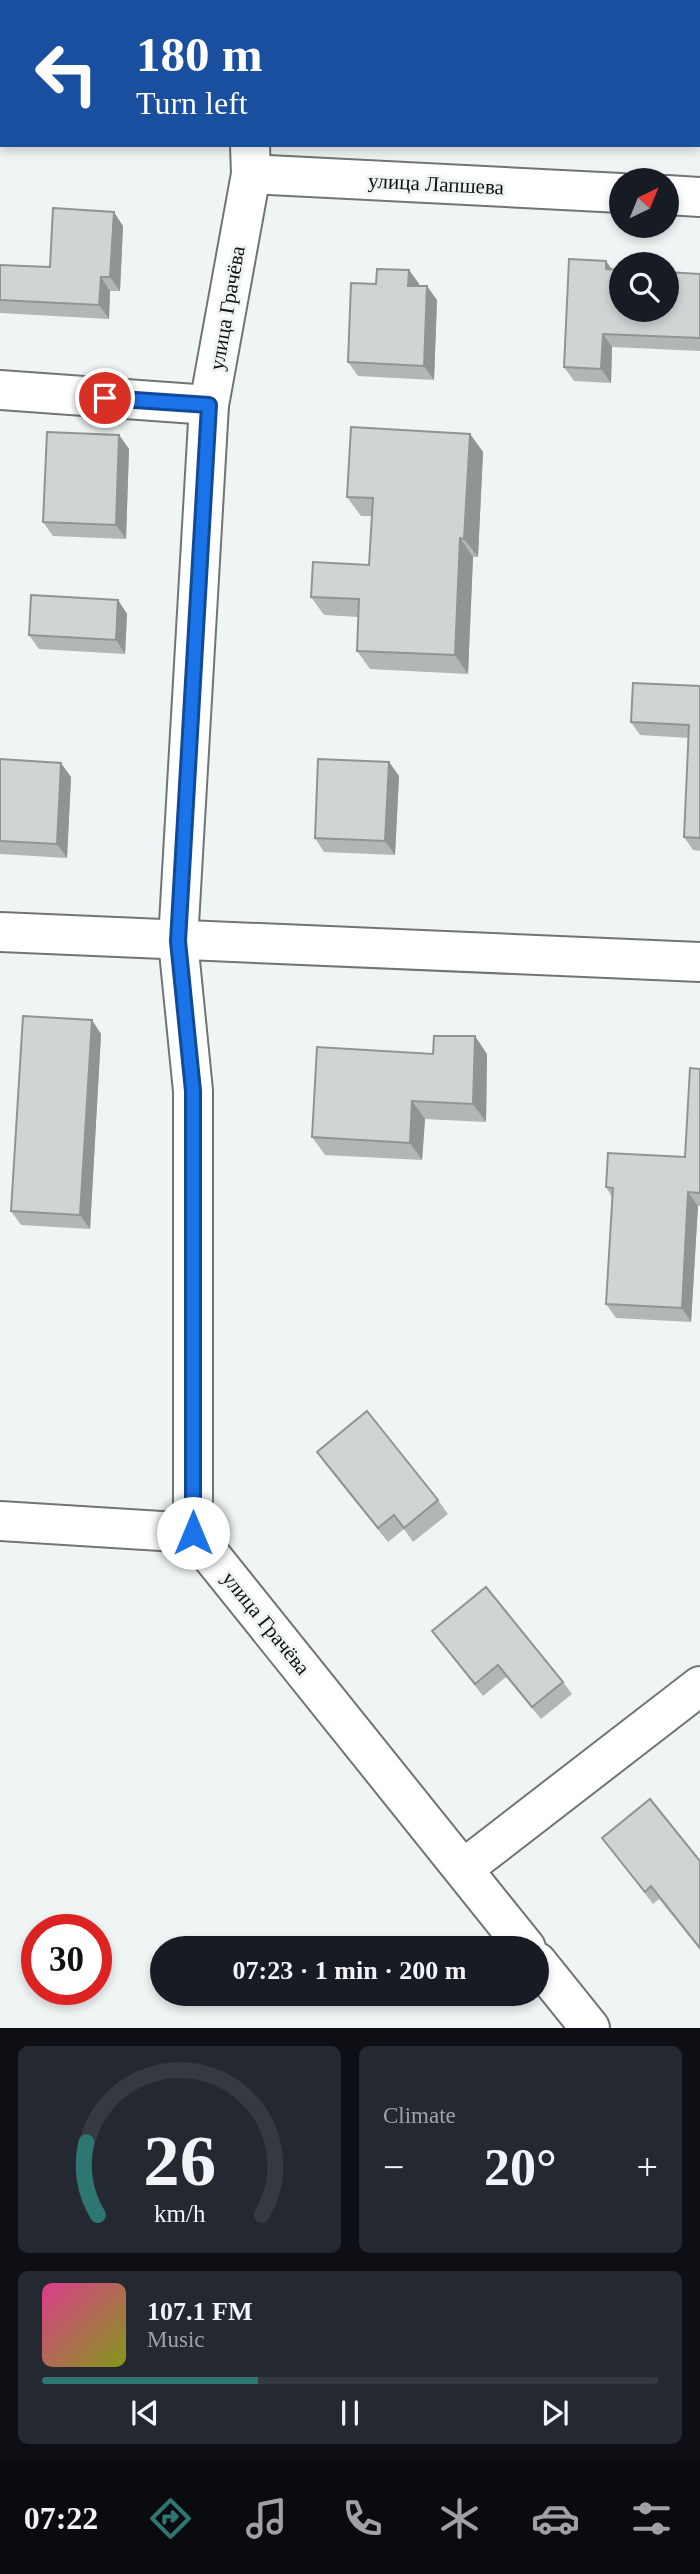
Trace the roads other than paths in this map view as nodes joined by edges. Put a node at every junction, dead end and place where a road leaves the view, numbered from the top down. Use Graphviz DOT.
graph roads {
  1 [pos="251,160"];
  2 [pos="609,192"];
  3 [pos="679,196"];
  4 [pos="700,197"];
  5 [pos="0,390"];
  6 [pos="209,405"];
  7 [pos="0,932"];
  8 [pos="178,941"];
  9 [pos="700,962"];
  10 [pos="0,1521"];
  11 [pos="193,1533"];
  12 [pos="700,1686"];
  13 [pos="463,1869"];
  14 [pos="516,1936"];
  15 [pos="549,1977"];
  16 [pos="590,2028"];
  1 -- 2 [label="street, улица Лапшева"];
  1 -- 6 [label="street, улица Грачёва"];
  3 -- 4 [label="street"];
  5 -- 6 [label="street"];
  6 -- 8 [label="street, улица Грачёва"];
  7 -- 8 [label="street"];
  8 -- 9 [label="street"];
  8 -- 11 [label="street, улица Грачёва"];
  10 -- 11 [label="street"];
  11 -- 13 [label="street, улица Грачёва"];
  12 -- 13 [label="street"];
  13 -- 14 [label="street, улица Грачёва"];
  15 -- 16 [label="street"];
}
